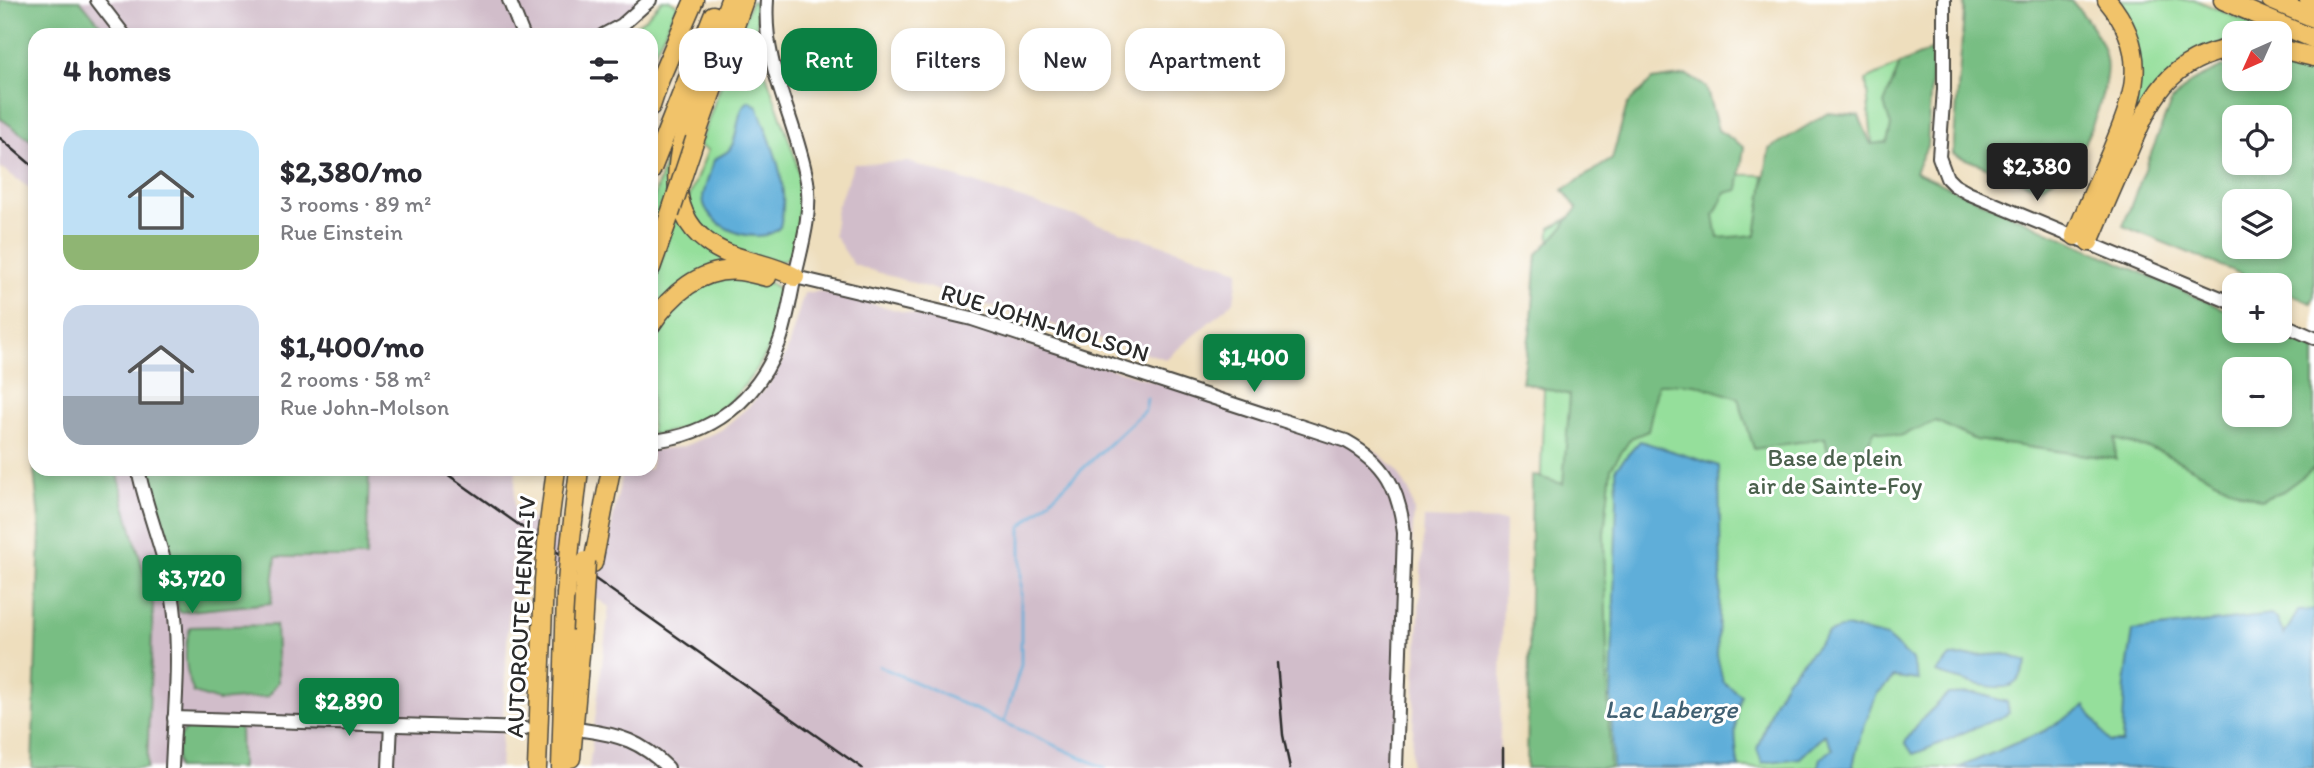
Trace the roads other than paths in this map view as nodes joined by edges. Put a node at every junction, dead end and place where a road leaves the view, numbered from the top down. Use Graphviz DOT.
graph roads {
  1 [pos="97,0"];
  2 [pos="509,0"];
  3 [pos="650,0"];
  4 [pos="694,0"];
  5 [pos="719,0"];
  6 [pos="730,0"];
  7 [pos="744,0"];
  8 [pos="767,0"];
  9 [pos="1944,0"];
  10 [pos="2107,0"];
  11 [pos="2223,0"];
  12 [pos="2272,0"];
  13 [pos="2314,18"];
  14 [pos="119,28"];
  15 [pos="520,28"];
  16 [pos="616,28"];
  17 [pos="2314,39"];
  18 [pos="2222,51"];
  19 [pos="2292,52"];
  20 [pos="2314,57"];
  21 [pos="658,81"];
  22 [pos="658,152"];
  23 [pos="2082,239"];
  24 [pos="658,248"];
  25 [pos="794,277"];
  26 [pos="2222,298"];
  27 [pos="658,316"];
  28 [pos="2292,328"];
  29 [pos="2314,338"];
  30 [pos="658,440"];
  31 [pos="139,476"];
  32 [pos="553,476"];
  33 [pos="578,476"];
  34 [pos="598,476"];
  35 [pos="609,476"];
  36 [pos="590,562"];
  37 [pos="174,718"];
  38 [pos="391,723"];
  39 [pos="525,729"];
  40 [pos="583,730"];
  41 [pos="172,768"];
  42 [pos="390,768"];
  43 [pos="537,768"];
  44 [pos="561,768"];
  45 [pos="570,768"];
  46 [pos="668,768"];
  47 [pos="1396,768"];
  1 -- 14 [label="street"];
  2 -- 15 [label="street"];
  3 -- 16 [label="street"];
  4 -- 21 [label="highway"];
  5 -- 22 [label="highway"];
  6 -- 25 [label="highway"];
  7 -- 24 [label="highway, bridge"];
  8 -- 25 [label="street"];
  9 -- 23 [label="street"];
  10 -- 23 [label="highway"];
  11 -- 17 [label="highway"];
  12 -- 13 [label="highway"];
  18 -- 23 [label="highway"];
  19 -- 20 [label="highway"];
  23 -- 26 [label="street"];
  25 -- 27 [label="highway"];
  25 -- 30 [label="street"];
  25 -- 47 [label="street, RUE JOHN-MOLSON"];
  28 -- 29 [label="street"];
  31 -- 37 [label="street"];
  32 -- 43 [label="highway, AUTOROUTE HENRI-IV, bridge"];
  33 -- 44 [label="highway, AUTOROUTE HENRI-IV, bridge"];
  34 -- 36 [label="highway"];
  35 -- 36 [label="highway"];
  36 -- 45 [label="highway, bridge"];
  37 -- 38 [label="street"];
  37 -- 41 [label="street"];
  38 -- 39 [label="street"];
  38 -- 42 [label="street"];
  40 -- 46 [label="street"];
}
